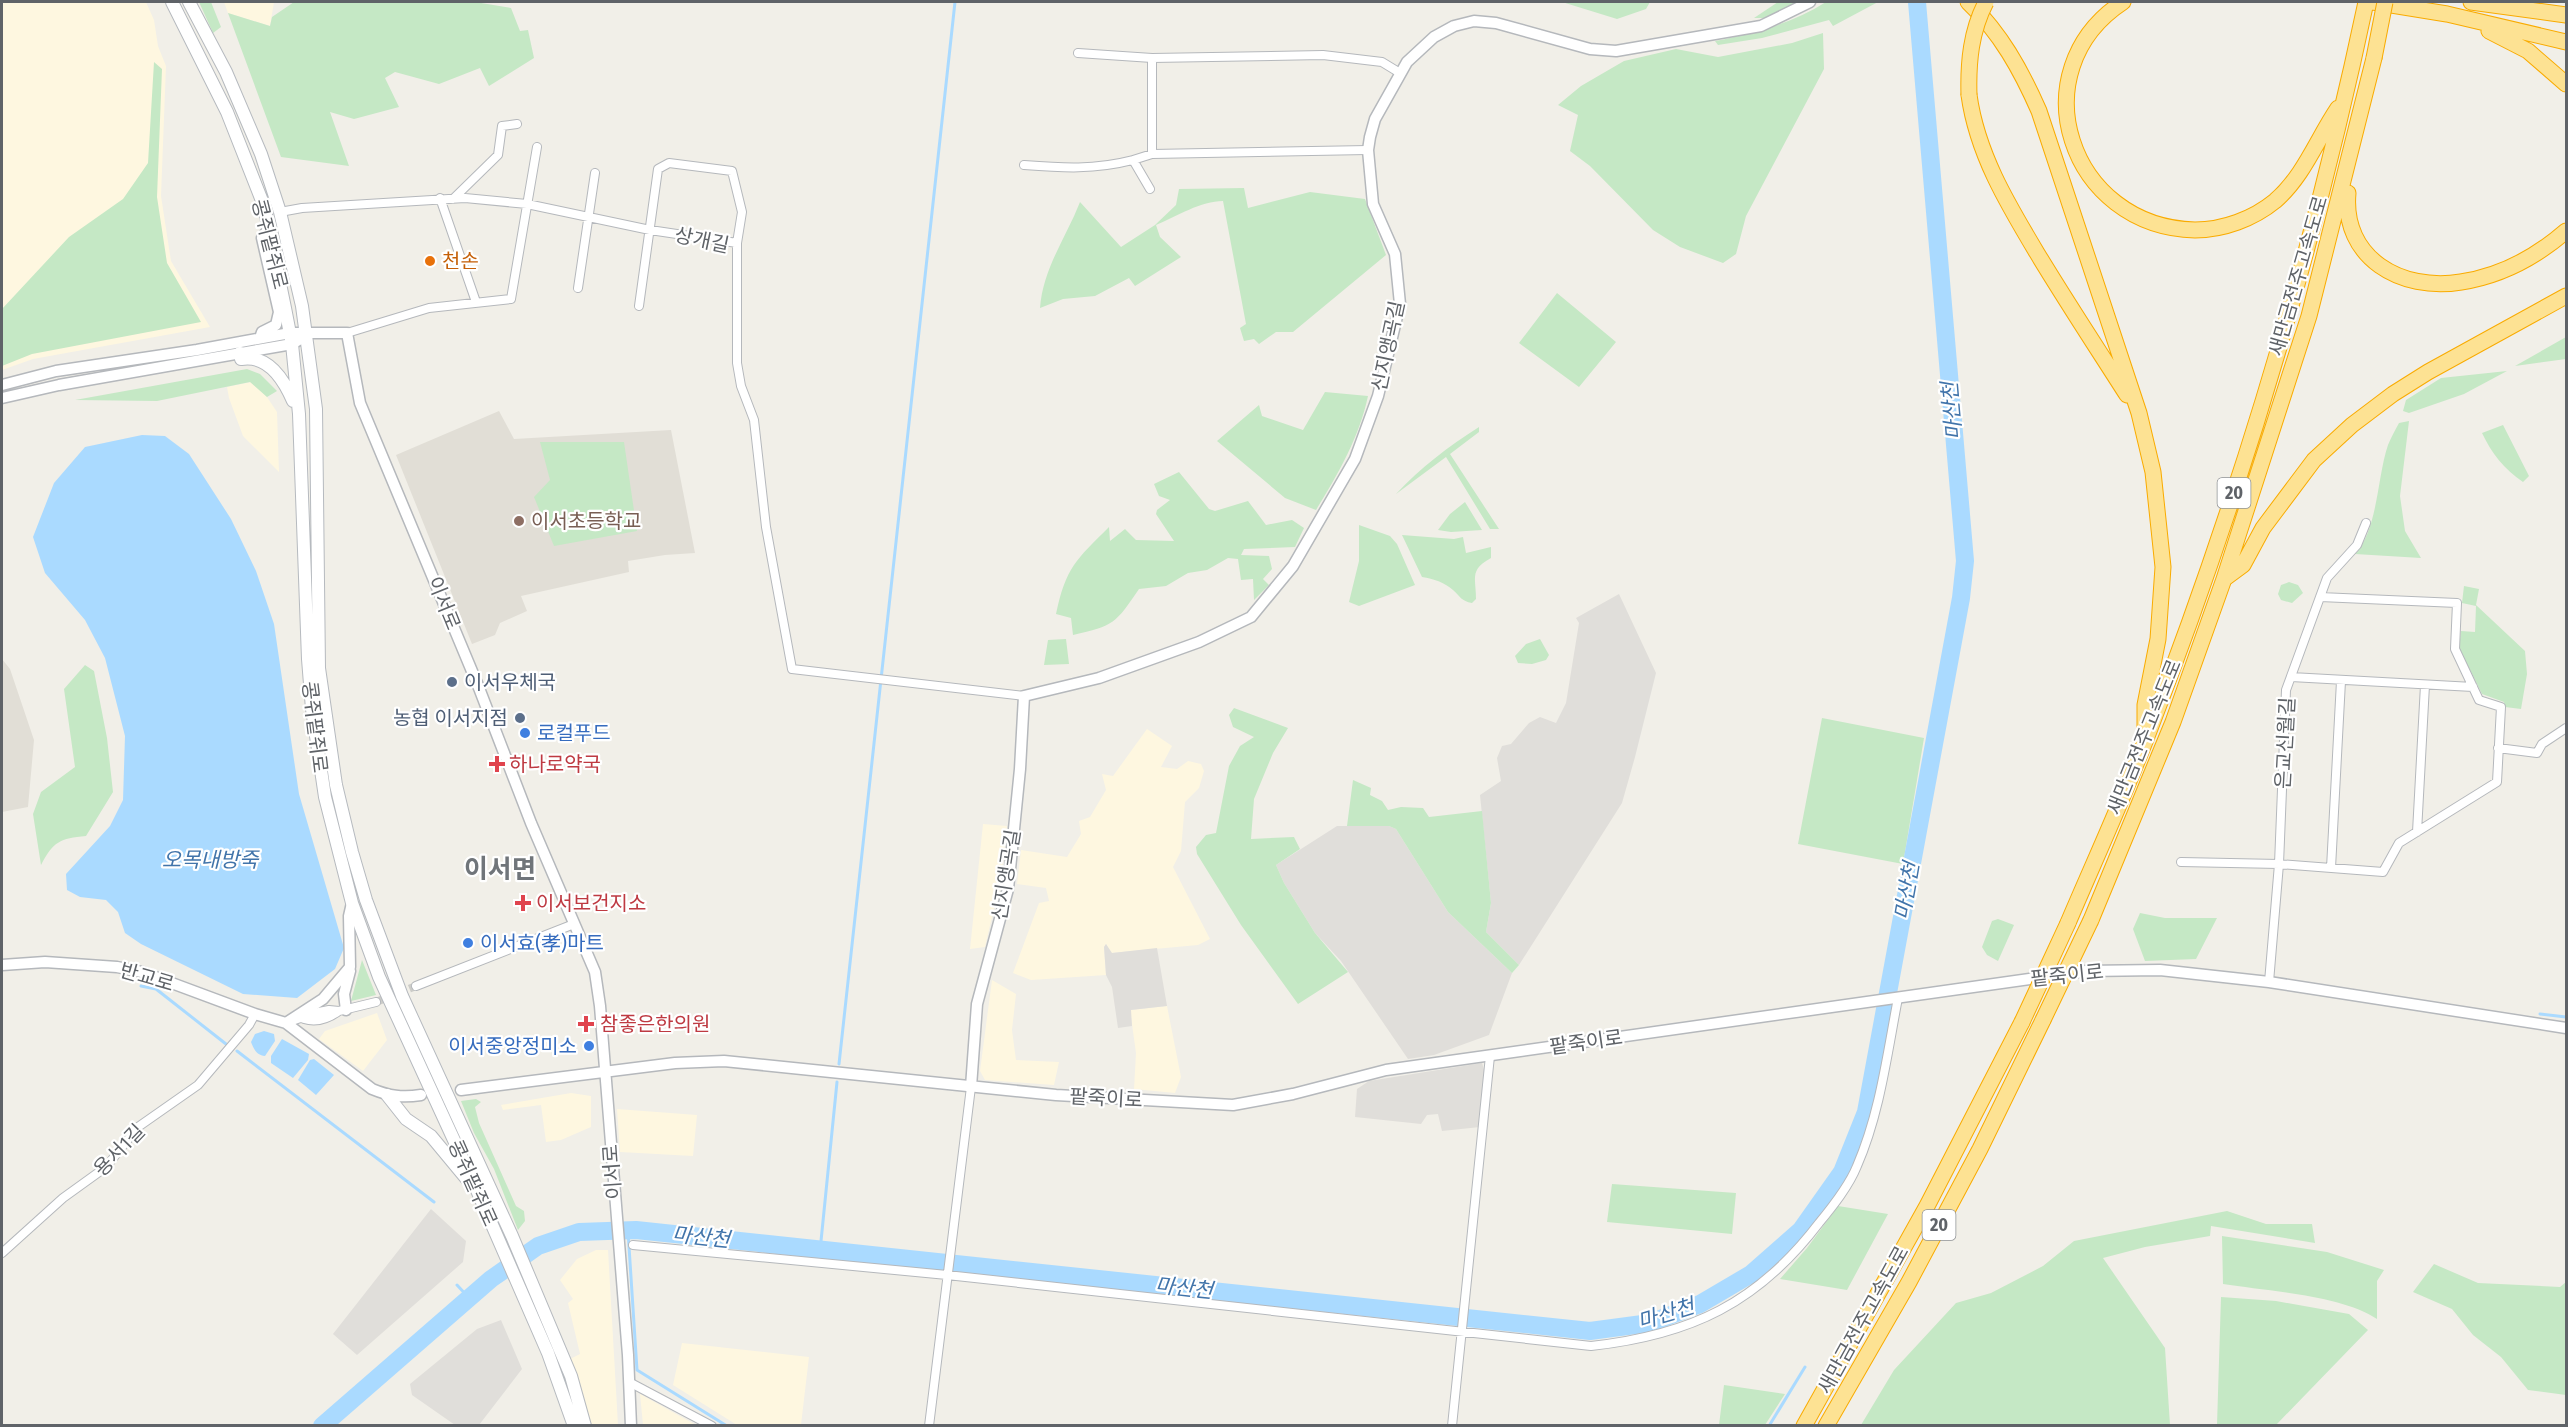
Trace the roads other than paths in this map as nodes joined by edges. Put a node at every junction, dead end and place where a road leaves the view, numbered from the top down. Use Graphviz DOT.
graph roads {
  1 [pos="172,2"];
  2 [pos="189,2"];
  3 [pos="1810,2"];
  4 [pos="1968,2"];
  5 [pos="1986,2"];
  6 [pos="2123,2"];
  7 [pos="2368,2"];
  8 [pos="2385,2"];
  9 [pos="2471,2"];
  10 [pos="2447,14"];
  11 [pos="2566,15"];
  12 [pos="2566,42"];
  13 [pos="1078,53"];
  14 [pos="1152,58"];
  15 [pos="1400,73"];
  16 [pos="2566,84"];
  17 [pos="2345,98"];
  18 [pos="517,124"];
  19 [pos="537,147"];
  20 [pos="1368,150"];
  21 [pos="2352,150"];
  22 [pos="1152,154"];
  23 [pos="1132,160"];
  24 [pos="1024,165"];
  25 [pos="595,173"];
  26 [pos="1150,189"];
  27 [pos="440,198"];
  28 [pos="453,198"];
  29 [pos="527,204"];
  30 [pos="280,212"];
  31 [pos="588,216"];
  32 [pos="268,228"];
  33 [pos="650,230"];
  34 [pos="2566,231"];
  35 [pos="737,243"];
  36 [pos="578,288"];
  37 [pos="2566,296"];
  38 [pos="476,302"];
  39 [pos="639,306"];
  40 [pos="347,333"];
  41 [pos="307,335"];
  42 [pos="260,338"];
  43 [pos="291,339"];
  44 [pos="240,353"];
  45 [pos="80,367"];
  46 [pos="83,381"];
  47 [pos="2,385"];
  48 [pos="2,398"];
  49 [pos="2139,413"];
  50 [pos="299,414"];
  51 [pos="2366,523"];
  52 [pos="2224,579"];
  53 [pos="2320,597"];
  54 [pos="792,669"];
  55 [pos="2291,677"];
  56 [pos="2341,681"];
  57 [pos="2425,685"];
  58 [pos="2473,687"];
  59 [pos="1024,696"];
  60 [pos="2566,728"];
  61 [pos="2145,741"];
  62 [pos="2498,748"];
  63 [pos="2417,832"];
  64 [pos="2181,862"];
  65 [pos="2279,864"];
  66 [pos="2331,868"];
  67 [pos="352,903"];
  68 [pos="574,924"];
  69 [pos="2,965"];
  70 [pos="351,967"];
  71 [pos="2269,982"];
  72 [pos="416,986"];
  73 [pos="1896,999"];
  74 [pos="376,1002"];
  75 [pos="343,1011"];
  76 [pos="255,1014"];
  77 [pos="286,1023"];
  78 [pos="2566,1028"];
  79 [pos="1490,1056"];
  80 [pos="605,1073"];
  81 [pos="971,1087"];
  82 [pos="461,1090"];
  83 [pos="387,1095"];
  84 [pos="421,1095"];
  85 [pos="476,1188"];
  86 [pos="633,1245"];
  87 [pos="2,1253"];
  88 [pos="947,1272"];
  89 [pos="1463,1328"];
  90 [pos="629,1382"];
  91 [pos="574,1425"];
  92 [pos="585,1425"];
  93 [pos="631,1425"];
  94 [pos="712,1425"];
  95 [pos="929,1425"];
  96 [pos="1452,1425"];
  97 [pos="1804,1425"];
  98 [pos="1826,1425"];
  1 -- 32 [label="main road, 콩쥐팥쥐로"];
  2 -- 30 [label="main road, 콩쥐팥쥐로"];
  3 -- 15 [label="street, 신지앵곡길"];
  4 -- 49 [label="highway"];
  5 -- 49 [label="highway, bridge"];
  6 -- 17 [label="highway"];
  7 -- 10 [label="highway"];
  7 -- 17 [label="highway, 새만금전주고속도로 / 20"];
  8 -- 21 [label="highway, 새만금전주고속도로 / 20, bridge"];
  9 -- 11 [label="highway"];
  10 -- 12 [label="highway"];
  10 -- 16 [label="highway"];
  13 -- 14 [label="street"];
  14 -- 15 [label="street"];
  14 -- 22 [label="street"];
  15 -- 20 [label="street, 신지앵곡길"];
  17 -- 61 [label="highway, 새만금전주고속도로 / 20"];
  18 -- 28 [label="street"];
  19 -- 29 [label="street"];
  20 -- 22 [label="street"];
  20 -- 59 [label="street, 신지앵곡길"];
  21 -- 34 [label="highway"];
  21 -- 52 [label="highway, 새만금전주고속도로 / 20"];
  22 -- 23 [label="street"];
  23 -- 24 [label="street"];
  23 -- 26 [label="street"];
  25 -- 31 [label="street"];
  27 -- 28 [label="street, 상개길"];
  27 -- 30 [label="street, 상개길"];
  27 -- 38 [label="street"];
  28 -- 29 [label="street, 상개길"];
  29 -- 31 [label="street, 상개길"];
  29 -- 38 [label="street"];
  30 -- 41 [label="main road, 콩쥐팥쥐로"];
  31 -- 33 [label="street, 상개길"];
  31 -- 36 [label="street"];
  32 -- 42 [label="street"];
  32 -- 43 [label="main road, 콩쥐팥쥐로"];
  33 -- 35 [label="street, 상개길"];
  33 -- 35 [label="street"];
  33 -- 39 [label="street"];
  35 -- 54 [label="street, 상개길"];
  37 -- 52 [label="highway"];
  38 -- 40 [label="street"];
  40 -- 41 [label="street"];
  40 -- 68 [label="street, 이서로"];
  41 -- 43 [label="street"];
  41 -- 92 [label="main road, 콩쥐팥쥐로"];
  42 -- 43 [label="street"];
  42 -- 45 [label="street"];
  43 -- 44 [label="street"];
  43 -- 50 [label="main road, 콩쥐팥쥐로"];
  44 -- 46 [label="street"];
  44 -- 50 [label="main road"];
  45 -- 46 [label="street"];
  45 -- 47 [label="street"];
  46 -- 48 [label="street"];
  49 -- 61 [label="highway"];
  50 -- 67 [label="main road, 콩쥐팥쥐로"];
  51 -- 53 [label="street, 은교신월길"];
  52 -- 98 [label="highway, 새만금전주고속도로 / 20, bridge"];
  53 -- 55 [label="street, 은교신월길"];
  53 -- 58 [label="street"];
  54 -- 59 [label="street, 신지앵곡길"];
  55 -- 56 [label="street"];
  55 -- 65 [label="street, 은교신월길"];
  56 -- 57 [label="street"];
  56 -- 66 [label="street"];
  57 -- 58 [label="street"];
  57 -- 63 [label="street"];
  58 -- 62 [label="street"];
  59 -- 81 [label="street, 신지앵곡길"];
  60 -- 62 [label="street"];
  61 -- 97 [label="highway, 새만금전주고속도로 / 20, bridge"];
  62 -- 63 [label="street"];
  63 -- 66 [label="street"];
  64 -- 65 [label="street"];
  65 -- 66 [label="street"];
  65 -- 71 [label="street, 은교신월길"];
  67 -- 70 [label="street"];
  67 -- 85 [label="main road, 콩쥐팥쥐로"];
  68 -- 72 [label="street"];
  68 -- 80 [label="street, 이서로"];
  69 -- 76 [label="street, 반교로"];
  70 -- 75 [label="street"];
  70 -- 77 [label="street"];
  71 -- 73 [label="street, 팥죽이로"];
  71 -- 78 [label="street, 팥죽이로"];
  73 -- 79 [label="street, 팥죽이로"];
  73 -- 89 [label="street"];
  74 -- 75 [label="street"];
  75 -- 77 [label="street"];
  76 -- 77 [label="street, 반교로"];
  76 -- 87 [label="street, 용서1길"];
  77 -- 83 [label="street"];
  79 -- 81 [label="street, 팥죽이로"];
  79 -- 89 [label="street"];
  80 -- 81 [label="street, 팥죽이로"];
  80 -- 82 [label="street, 팥죽이로"];
  80 -- 90 [label="street, 이서로"];
  81 -- 88 [label="street"];
  83 -- 84 [label="street"];
  83 -- 85 [label="main road"];
  85 -- 91 [label="main road, 콩쥐팥쥐로"];
  86 -- 88 [label="street"];
  88 -- 89 [label="street"];
  88 -- 95 [label="street"];
  89 -- 96 [label="street"];
  90 -- 93 [label="street, 이서로"];
  90 -- 94 [label="street"];
}
